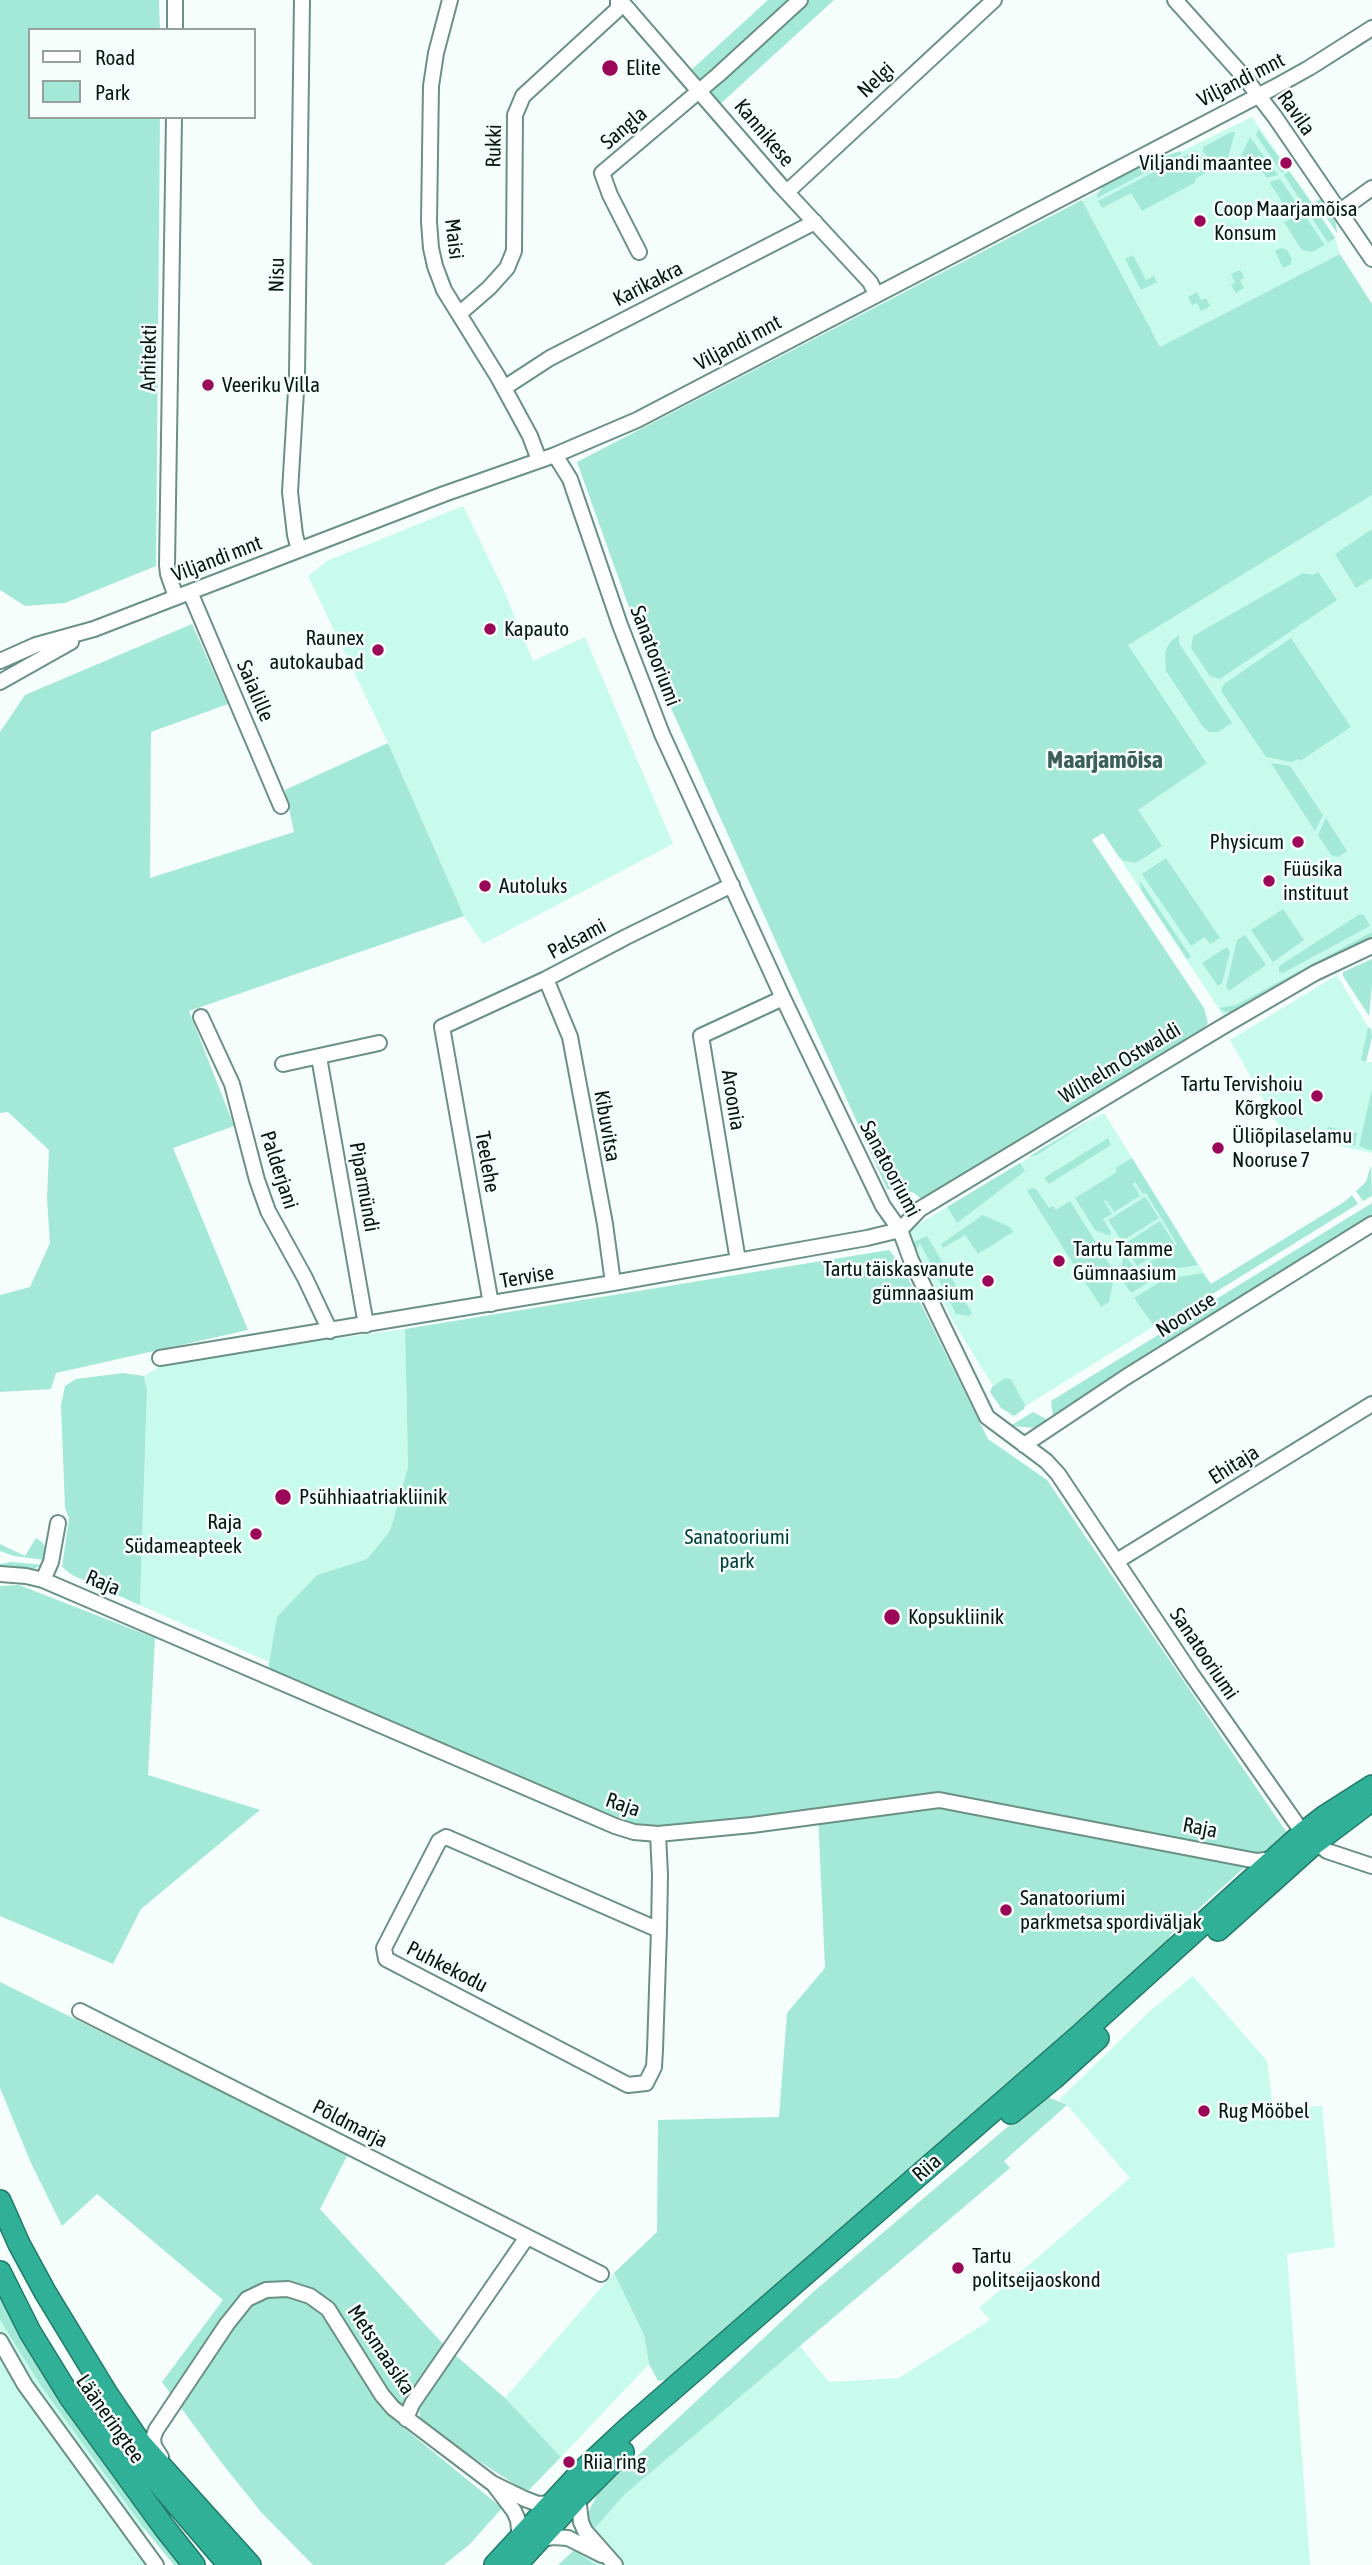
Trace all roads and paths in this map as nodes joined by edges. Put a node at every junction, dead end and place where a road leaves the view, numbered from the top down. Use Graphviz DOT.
graph roads {
  1 [pos="175,0"];
  2 [pos="302,0"];
  3 [pos="450,0"];
  4 [pos="619,0"];
  5 [pos="800,0"];
  6 [pos="994,0"];
  7 [pos="1175,0"];
  8 [pos="175,28"];
  9 [pos="1372,28"];
  10 [pos="699,91"];
  11 [pos="1258,95"];
  12 [pos="174,119"];
  13 [pos="1372,188"];
  14 [pos="787,191"];
  15 [pos="1340,211"];
  16 [pos="814,222"];
  17 [pos="639,253"];
  18 [pos="1372,259"];
  19 [pos="876,294"];
  20 [pos="459,314"];
  21 [pos="504,388"];
  22 [pos="555,455"];
  23 [pos="539,460"];
  24 [pos="299,550"];
  25 [pos="183,595"];
  26 [pos="94,629"];
  27 [pos="0,661"];
  28 [pos="0,682"];
  29 [pos="281,806"];
  30 [pos="732,885"];
  31 [pos="1372,946"];
  32 [pos="546,979"];
  33 [pos="783,998"];
  34 [pos="201,1017"];
  35 [pos="442,1027"];
  36 [pos="379,1043"];
  37 [pos="319,1057"];
  38 [pos="283,1064"];
  39 [pos="1372,1224"];
  40 [pos="900,1230"];
  41 [pos="738,1261"];
  42 [pos="613,1283"];
  43 [pos="491,1304"];
  44 [pos="366,1325"];
  45 [pos="330,1331"];
  46 [pos="160,1358"];
  47 [pos="1372,1404"];
  48 [pos="1024,1446"];
  49 [pos="58,1523"];
  50 [pos="1117,1561"];
  51 [pos="0,1574"];
  52 [pos="43,1580"];
  53 [pos="1372,1786"];
  54 [pos="1372,1800"];
  55 [pos="658,1834"];
  56 [pos="1309,1838"];
  57 [pos="1273,1859"];
  58 [pos="1372,1866"];
  59 [pos="659,1930"];
  60 [pos="80,2011"];
  61 [pos="0,2202"];
  62 [pos="0,2221"];
  63 [pos="0,2234"];
  64 [pos="527,2237"];
  65 [pos="7,2265"];
  66 [pos="601,2274"];
  67 [pos="5,2288"];
  68 [pos="0,2341"];
  69 [pos="407,2419"];
  70 [pos="492,2483"];
  71 [pos="578,2497"];
  72 [pos="181,2498"];
  73 [pos="552,2503"];
  74 [pos="530,2540"];
  75 [pos="610,2561"];
  76 [pos="156,2565"];
  77 [pos="194,2565"];
  78 [pos="229,2565"];
  79 [pos="250,2565"];
  80 [pos="495,2565"];
  81 [pos="516,2565"];
  1 -- 8 [label="street"];
  2 -- 24 [label="street, Nisu"];
  3 -- 20 [label="street, Maisi"];
  4 -- 10 [label="street, Kannikese"];
  4 -- 20 [label="street, Rukki"];
  5 -- 10 [label="street, Sangla"];
  6 -- 14 [label="street, Nelgi"];
  7 -- 11 [label="street, Ravila"];
  9 -- 11 [label="street, Viljandi mnt"];
  10 -- 14 [label="street, Kannikese"];
  10 -- 17 [label="street, Sangla"];
  11 -- 15 [label="street, Ravila"];
  11 -- 19 [label="street, Viljandi mnt"];
  12 -- 25 [label="street, Arhitekti"];
  13 -- 15 [label="street"];
  14 -- 16 [label="street, Kannikese"];
  15 -- 18 [label="street, Ravila"];
  16 -- 19 [label="street, Kannikese"];
  16 -- 21 [label="street, Karikakra"];
  19 -- 22 [label="street, Viljandi mnt"];
  20 -- 21 [label="street, Maisi"];
  21 -- 23 [label="street, Maisi"];
  22 -- 23 [label="street, Viljandi mnt"];
  22 -- 30 [label="street, Sanatooriumi"];
  23 -- 24 [label="street, Viljandi mnt"];
  24 -- 25 [label="street, Viljandi mnt"];
  25 -- 26 [label="street, Viljandi mnt"];
  25 -- 29 [label="street, Saialille"];
  26 -- 27 [label="street, Viljandi mnt"];
  26 -- 28 [label="street, Viljandi mnt"];
  30 -- 32 [label="street, Palsami"];
  30 -- 33 [label="street, Sanatooriumi"];
  31 -- 40 [label="street, Wilhelm Ostwaldi"];
  32 -- 35 [label="street, Palsami"];
  32 -- 42 [label="street, Kibuvitsa"];
  33 -- 40 [label="street, Sanatooriumi"];
  33 -- 41 [label="street, Aroonia"];
  34 -- 45 [label="street, Palderjani"];
  35 -- 43 [label="street, Teelehe"];
  36 -- 37 [label="street"];
  37 -- 38 [label="street"];
  37 -- 44 [label="street, Piparmündi"];
  39 -- 48 [label="street, Nooruse"];
  40 -- 41 [label="street, Tervise"];
  40 -- 48 [label="street, Sanatooriumi"];
  41 -- 42 [label="street, Tervise"];
  42 -- 43 [label="street, Tervise"];
  43 -- 44 [label="street, Tervise"];
  44 -- 45 [label="street, Tervise"];
  45 -- 46 [label="street, Tervise"];
  47 -- 50 [label="street, Ehitaja"];
  48 -- 50 [label="street, Sanatooriumi"];
  49 -- 52 [label="street"];
  50 -- 56 [label="street, Sanatooriumi"];
  51 -- 52 [label="street, Raja"];
  52 -- 55 [label="street, Raja"];
  53 -- 56 [label="highway, Riia"];
  54 -- 56 [label="highway, Riia"];
  55 -- 57 [label="street, Raja"];
  55 -- 59 [label="street, Puhkekodu"];
  56 -- 57 [label="highway, Riia"];
  56 -- 58 [label="street"];
  56 -- 71 [label="highway, Riia"];
  57 -- 73 [label="highway, Riia"];
  59 -- 59 [label="street, Puhkekodu"];
  60 -- 64 [label="street, Põldmarja"];
  61 -- 72 [label="highway"];
  62 -- 65 [label="highway, Lääneringtee"];
  63 -- 65 [label="highway, Lääneringtee"];
  64 -- 66 [label="street, Põldmarja"];
  64 -- 69 [label="street"];
  65 -- 67 [label="highway"];
  65 -- 72 [label="highway, Lääneringtee"];
  67 -- 77 [label="highway"];
  68 -- 76 [label="street"];
  69 -- 70 [label="street, Metsmaasika"];
  69 -- 72 [label="street, Metsmaasika"];
  70 -- 73 [label="street, Metsmaasika"];
  70 -- 74 [label="street, Metsmaasika"];
  71 -- 74 [label="highway, Riia"];
  71 -- 75 [label="street"];
  72 -- 78 [label="highway, Lääneringtee"];
  72 -- 79 [label="highway"];
  73 -- 74 [label="highway, Riia"];
  74 -- 75 [label="street"];
  74 -- 80 [label="highway, Riia"];
  74 -- 81 [label="highway, Riia"];
}
